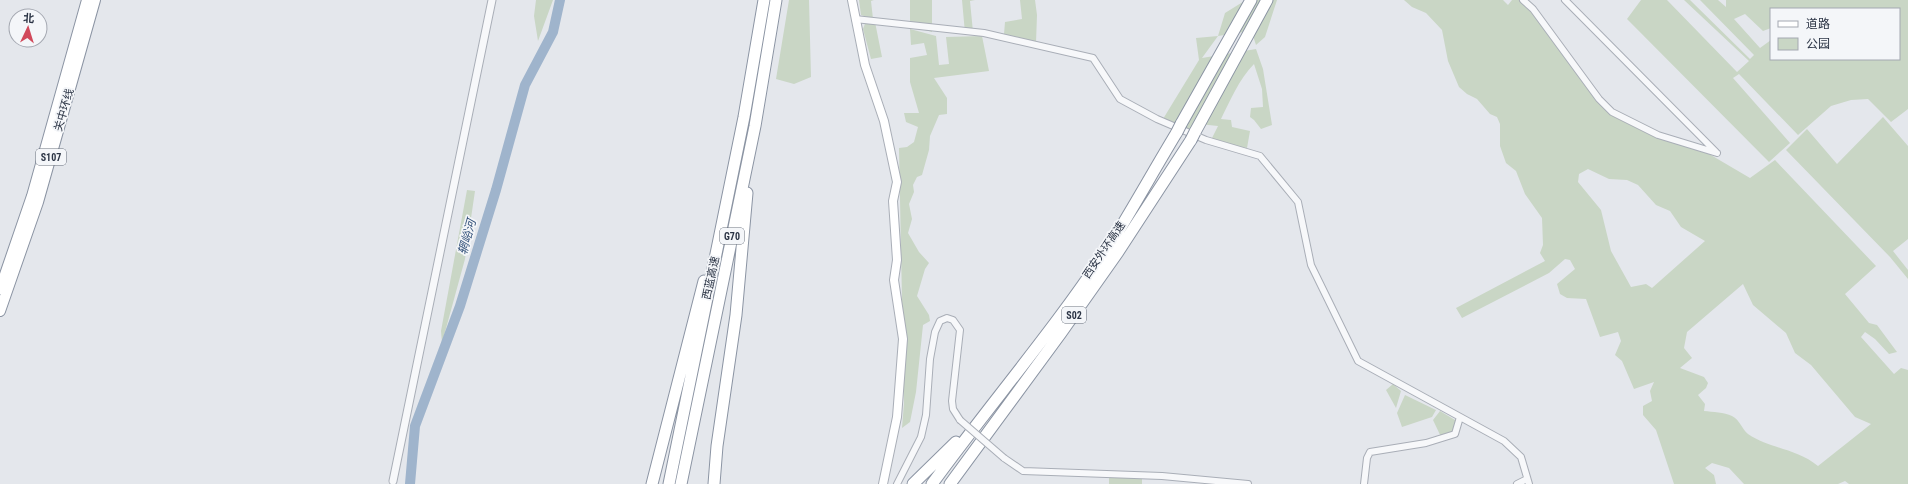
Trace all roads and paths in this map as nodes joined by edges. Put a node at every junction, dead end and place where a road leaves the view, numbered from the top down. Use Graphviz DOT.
graph roads {
  1 [pos="87,0"];
  2 [pos="95,0"];
  3 [pos="492,0"];
  4 [pos="764,0"];
  5 [pos="776,0"];
  6 [pos="852,0"];
  7 [pos="1251,0"];
  8 [pos="1267,0"];
  9 [pos="1523,0"];
  10 [pos="1565,0"];
  11 [pos="855,19"];
  12 [pos="744,117"];
  13 [pos="754,126"];
  14 [pos="0,290"];
  15 [pos="0,311"];
  16 [pos="1460,417"];
  17 [pos="979,420"];
  18 [pos="714,480"];
  19 [pos="393,481"];
  20 [pos="1528,481"];
  21 [pos="652,484"];
  22 [pos="669,484"];
  23 [pos="681,484"];
  24 [pos="883,484"];
  25 [pos="897,484"];
  26 [pos="913,484"];
  27 [pos="932,484"];
  28 [pos="950,484"];
  29 [pos="1248,484"];
  30 [pos="1364,484"];
  31 [pos="1517,484"];
  1 -- 14 [label="highway, 关中环线 / S107"];
  2 -- 15 [label="highway, 关中环线 / S107"];
  3 -- 19 [label="street"];
  4 -- 12 [label="highway, 西蓝高速 / G70"];
  5 -- 13 [label="highway, 西蓝高速 / G70"];
  6 -- 11 [label="main road"];
  7 -- 17 [label="highway, 西安外环高速 / S02"];
  8 -- 28 [label="highway, 西安外环高速 / S02"];
  9 -- 10 [label="street"];
  11 -- 16 [label="street"];
  11 -- 24 [label="main road"];
  12 -- 21 [label="highway"];
  12 -- 22 [label="highway, 西蓝高速 / G70"];
  13 -- 18 [label="highway"];
  13 -- 23 [label="highway, 西蓝高速 / G70"];
  16 -- 20 [label="street"];
  16 -- 30 [label="street"];
  17 -- 26 [label="highway"];
  17 -- 27 [label="highway, 西安外环高速 / S02"];
  20 -- 31 [label="street"];
  25 -- 29 [label="street, bridge"];
}
